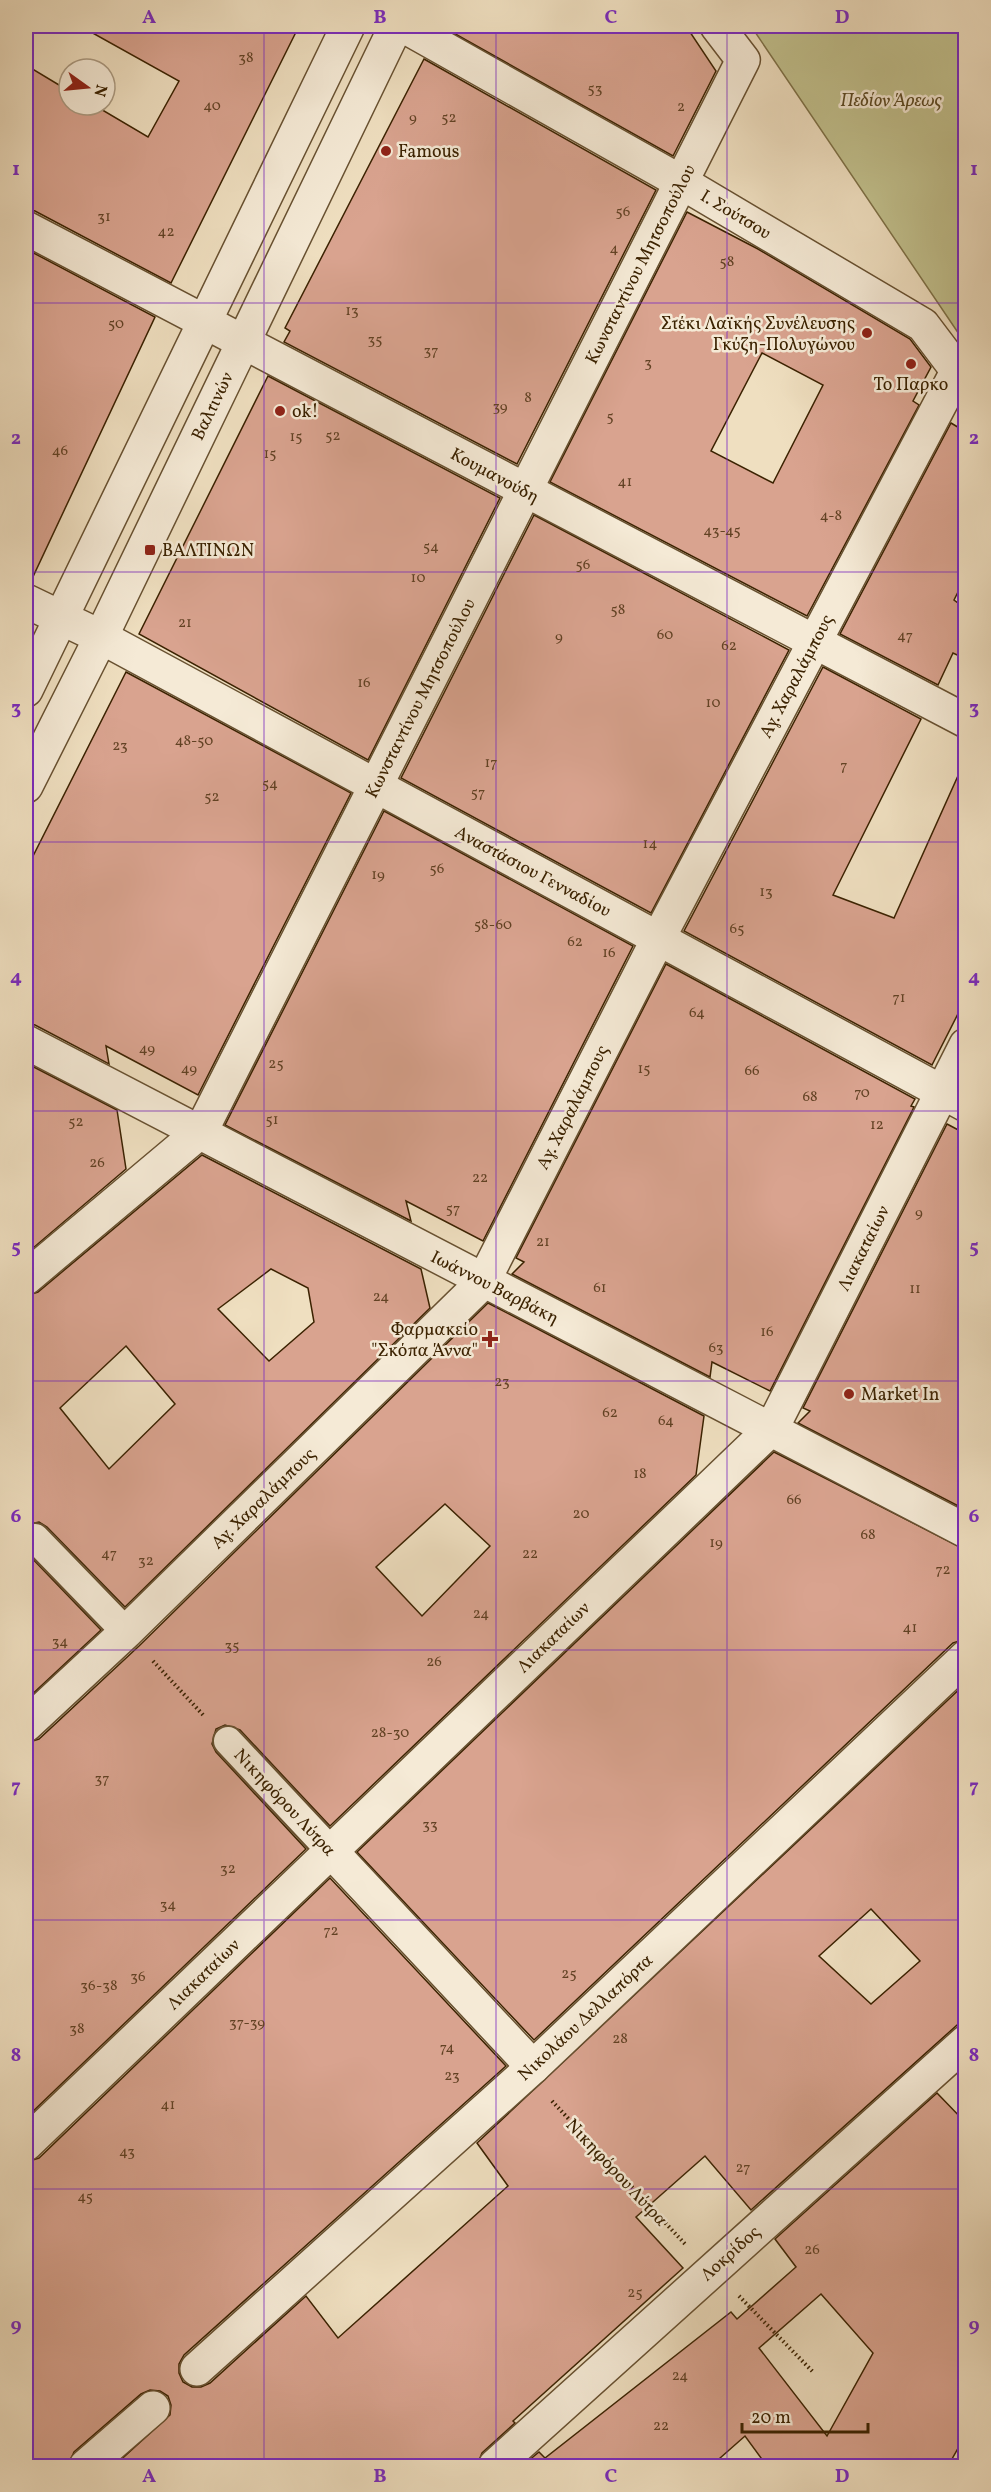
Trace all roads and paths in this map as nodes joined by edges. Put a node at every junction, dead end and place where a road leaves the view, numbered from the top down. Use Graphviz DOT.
graph roads {
  1 [pos="348,26"];
  2 [pos="396,26"];
  3 [pos="404,26"];
  4 [pos="717,26"];
  5 [pos="681,182"];
  6 [pos="26,228"];
  7 [pos="204,323"];
  8 [pos="243,343"];
  9 [pos="962,376"];
  10 [pos="525,490"];
  11 [pos="26,601"];
  12 [pos="62,618"];
  13 [pos="101,637"];
  14 [pos="814,642"];
  15 [pos="26,690"];
  16 [pos="966,721"];
  17 [pos="26,786"];
  18 [pos="375,786"];
  19 [pos="658,939"];
  20 [pos="26,1042"];
  21 [pos="966,1045"];
  22 [pos="954,1098"];
  23 [pos="201,1131"];
  24 [pos="26,1278"];
  25 [pos="483,1282"];
  26 [pos="772,1428"];
  27 [pos="966,1531"];
  28 [pos="35,1538"];
  29 [pos="126,1632"];
  30 [pos="966,1657"];
  31 [pos="26,1725"];
  32 [pos="228,1742"];
  33 [pos="330,1850"];
  34 [pos="966,2042"];
  35 [pos="533,2067"];
  36 [pos="555,2098"];
  37 [pos="26,2144"];
  38 [pos="716,2265"];
  39 [pos="197,2369"];
  40 [pos="813,2372"];
  41 [pos="153,2408"];
  42 [pos="86,2466"];
  43 [pos="495,2466"];
  1 -- 7 [label="street"];
  2 -- 8 [label="street, Βαλτινών"];
  3 -- 5 [label="street, Ι. Σούτσου"];
  4 -- 5 [label="street, Κωνσταντίνου Μητσοπούλου"];
  5 -- 9 [label="street, Ι. Σούτσου"];
  5 -- 10 [label="street, Κωνσταντίνου Μητσοπούλου"];
  6 -- 7 [label="street, Κουμανούδη"];
  7 -- 8 [label="street, Κουμανούδη"];
  7 -- 12 [label="street"];
  8 -- 10 [label="street, Κουμανούδη"];
  8 -- 13 [label="street, Βαλτινών"];
  9 -- 14 [label="street, Αγ. Χαραλάμπους"];
  10 -- 14 [label="street, Κουμανούδη"];
  10 -- 18 [label="street, Κωνσταντίνου Μητσοπούλου"];
  11 -- 12 [label="street, Αναστάσιου Γενναδίου"];
  12 -- 13 [label="street, Αναστάσιου Γενναδίου"];
  12 -- 15 [label="street"];
  13 -- 17 [label="street, Βαλτινών"];
  13 -- 18 [label="street, Αναστάσιου Γενναδίου"];
  14 -- 16 [label="street, Κουμανούδη"];
  14 -- 19 [label="street, Αγ. Χαραλάμπους"];
  18 -- 19 [label="street, Αναστάσιου Γενναδίου"];
  18 -- 23 [label="street, Κωνσταντίνου Μητσοπούλου"];
  19 -- 22 [label="street, Αναστάσιου Γενναδίου"];
  19 -- 25 [label="street, Αγ. Χαραλάμπους"];
  20 -- 23 [label="street, Ιωάννου Βαρβάκη"];
  21 -- 22 [label="street, Λιακαταίων"];
  22 -- 26 [label="street, Λιακαταίων"];
  23 -- 24 [label="street, Κωνσταντίνου Μητσοπούλου"];
  23 -- 25 [label="street, Ιωάννου Βαρβάκη"];
  25 -- 26 [label="street, Ιωάννου Βαρβάκη"];
  25 -- 29 [label="street, Αγ. Χαραλάμπους"];
  26 -- 27 [label="street, Ιωάννου Βαρβάκη"];
  26 -- 33 [label="street, Λιακαταίων"];
  28 -- 29 [label="street"];
  29 -- 31 [label="street, Αγ. Χαραλάμπους"];
  29 -- 32 [label="path, Νικηφόρου Λύτρα"];
  30 -- 35 [label="street, Νικολάου Δελλαπόρτα"];
  32 -- 33 [label="street, Νικηφόρου Λύτρα"];
  33 -- 35 [label="street, Νικηφόρου Λύτρα"];
  33 -- 37 [label="street, Λιακαταίων"];
  34 -- 38 [label="street, Λοκρίδος"];
  35 -- 39 [label="street, Νικολάου Δελλαπόρτα"];
  36 -- 38 [label="path, Νικηφόρου Λύτρα"];
  38 -- 40 [label="path, Νικηφόρου Λύτρα"];
  38 -- 43 [label="street, Λοκρίδος"];
  41 -- 42 [label="street"];
}
